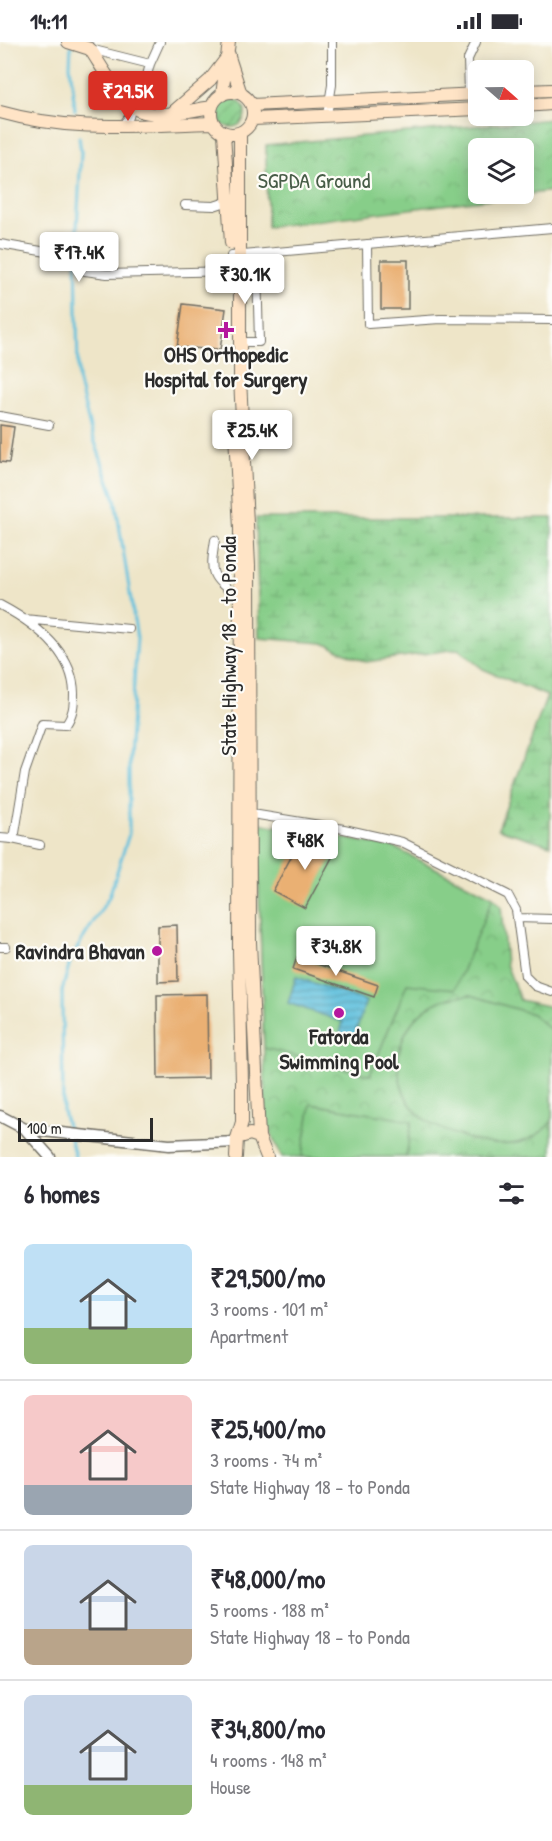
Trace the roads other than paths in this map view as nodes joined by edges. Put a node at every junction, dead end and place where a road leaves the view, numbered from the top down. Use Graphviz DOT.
graph roads {
  1 [pos="160,42"];
  2 [pos="229,42"];
  3 [pos="332,42"];
  4 [pos="476,42"];
  5 [pos="72,43"];
  6 [pos="90,49"];
  7 [pos="229,55"];
  8 [pos="468,60"];
  9 [pos="150,64"];
  10 [pos="145,83"];
  11 [pos="552,90"];
  12 [pos="534,91"];
  13 [pos="241,94"];
  14 [pos="468,94"];
  15 [pos="222,95"];
  16 [pos="328,102"];
  17 [pos="552,104"];
  18 [pos="132,105"];
  19 [pos="252,105"];
  20 [pos="534,105"];
  21 [pos="212,107"];
  22 [pos="468,108"];
  23 [pos="0,112"];
  24 [pos="172,112"];
  25 [pos="327,115"];
  26 [pos="253,119"];
  27 [pos="213,123"];
  28 [pos="122,126"];
  29 [pos="225,134"];
  30 [pos="240,134"];
  31 [pos="229,201"];
  32 [pos="185,205"];
  33 [pos="552,228"];
  34 [pos="0,244"];
  35 [pos="367,244"];
  36 [pos="235,262"];
  37 [pos="552,320"];
  38 [pos="240,342"];
  39 [pos="0,416"];
  40 [pos="49,425"];
  41 [pos="215,540"];
  42 [pos="240,599"];
  43 [pos="0,605"];
  44 [pos="24,619"];
  45 [pos="129,629"];
  46 [pos="244,813"];
  47 [pos="0,838"];
  48 [pos="12,839"];
  49 [pos="40,845"];
  50 [pos="517,918"];
  51 [pos="552,919"];
  52 [pos="552,992"];
  53 [pos="0,1116"];
  54 [pos="25,1129"];
  55 [pos="259,1137"];
  56 [pos="237,1140"];
  57 [pos="266,1156"];
  58 [pos="50,1157"];
  59 [pos="236,1157"];
  1 -- 9 [label="street"];
  2 -- 7 [label="main road"];
  3 -- 16 [label="street"];
  4 -- 8 [label="street"];
  5 -- 6 [label="main road"];
  6 -- 9 [label="street"];
  6 -- 18 [label="main road"];
  7 -- 13 [label="main road"];
  7 -- 15 [label="main road"];
  7 -- 24 [label="main road"];
  9 -- 10 [label="street"];
  11 -- 12 [label="main road"];
  13 -- 15 [label="main road"];
  13 -- 19 [label="main road"];
  14 -- 16 [label="main road"];
  15 -- 21 [label="main road"];
  16 -- 19 [label="main road"];
  16 -- 25 [label="street"];
  17 -- 20 [label="main road"];
  18 -- 24 [label="main road"];
  18 -- 28 [label="street"];
  19 -- 26 [label="main road"];
  21 -- 24 [label="main road"];
  21 -- 27 [label="main road"];
  22 -- 25 [label="main road"];
  23 -- 28 [label="main road"];
  25 -- 26 [label="main road"];
  26 -- 30 [label="main road"];
  27 -- 28 [label="main road"];
  27 -- 29 [label="main road"];
  29 -- 30 [label="main road"];
  29 -- 31 [label="main road, State Highway 18 - to Ponda"];
  30 -- 36 [label="main road, State Highway 18 - to Ponda"];
  31 -- 32 [label="street"];
  31 -- 36 [label="main road, State Highway 18 - to Ponda"];
  33 -- 35 [label="street"];
  34 -- 36 [label="street"];
  35 -- 36 [label="street"];
  35 -- 37 [label="street"];
  36 -- 38 [label="main road, State Highway 18 - to Ponda"];
  36 -- 38 [label="street"];
  36 -- 42 [label="main road, State Highway 18 - to Ponda"];
  38 -- 46 [label="main road, State Highway 18 - to Ponda"];
  39 -- 40 [label="street"];
  41 -- 42 [label="street"];
  42 -- 46 [label="main road, State Highway 18 - to Ponda"];
  43 -- 44 [label="street"];
  44 -- 45 [label="street"];
  44 -- 48 [label="street"];
  46 -- 50 [label="street"];
  46 -- 55 [label="main road, State Highway 18 - to Ponda"];
  46 -- 56 [label="main road, State Highway 18 - to Ponda"];
  47 -- 48 [label="street"];
  48 -- 49 [label="street"];
  50 -- 51 [label="street"];
  50 -- 52 [label="street"];
  53 -- 54 [label="street"];
  54 -- 56 [label="street"];
  54 -- 58 [label="street"];
  55 -- 56 [label="main road"];
  55 -- 57 [label="main road, State Highway 18 - to Ponda"];
  56 -- 59 [label="main road, State Highway 18 - to Ponda"];
}
